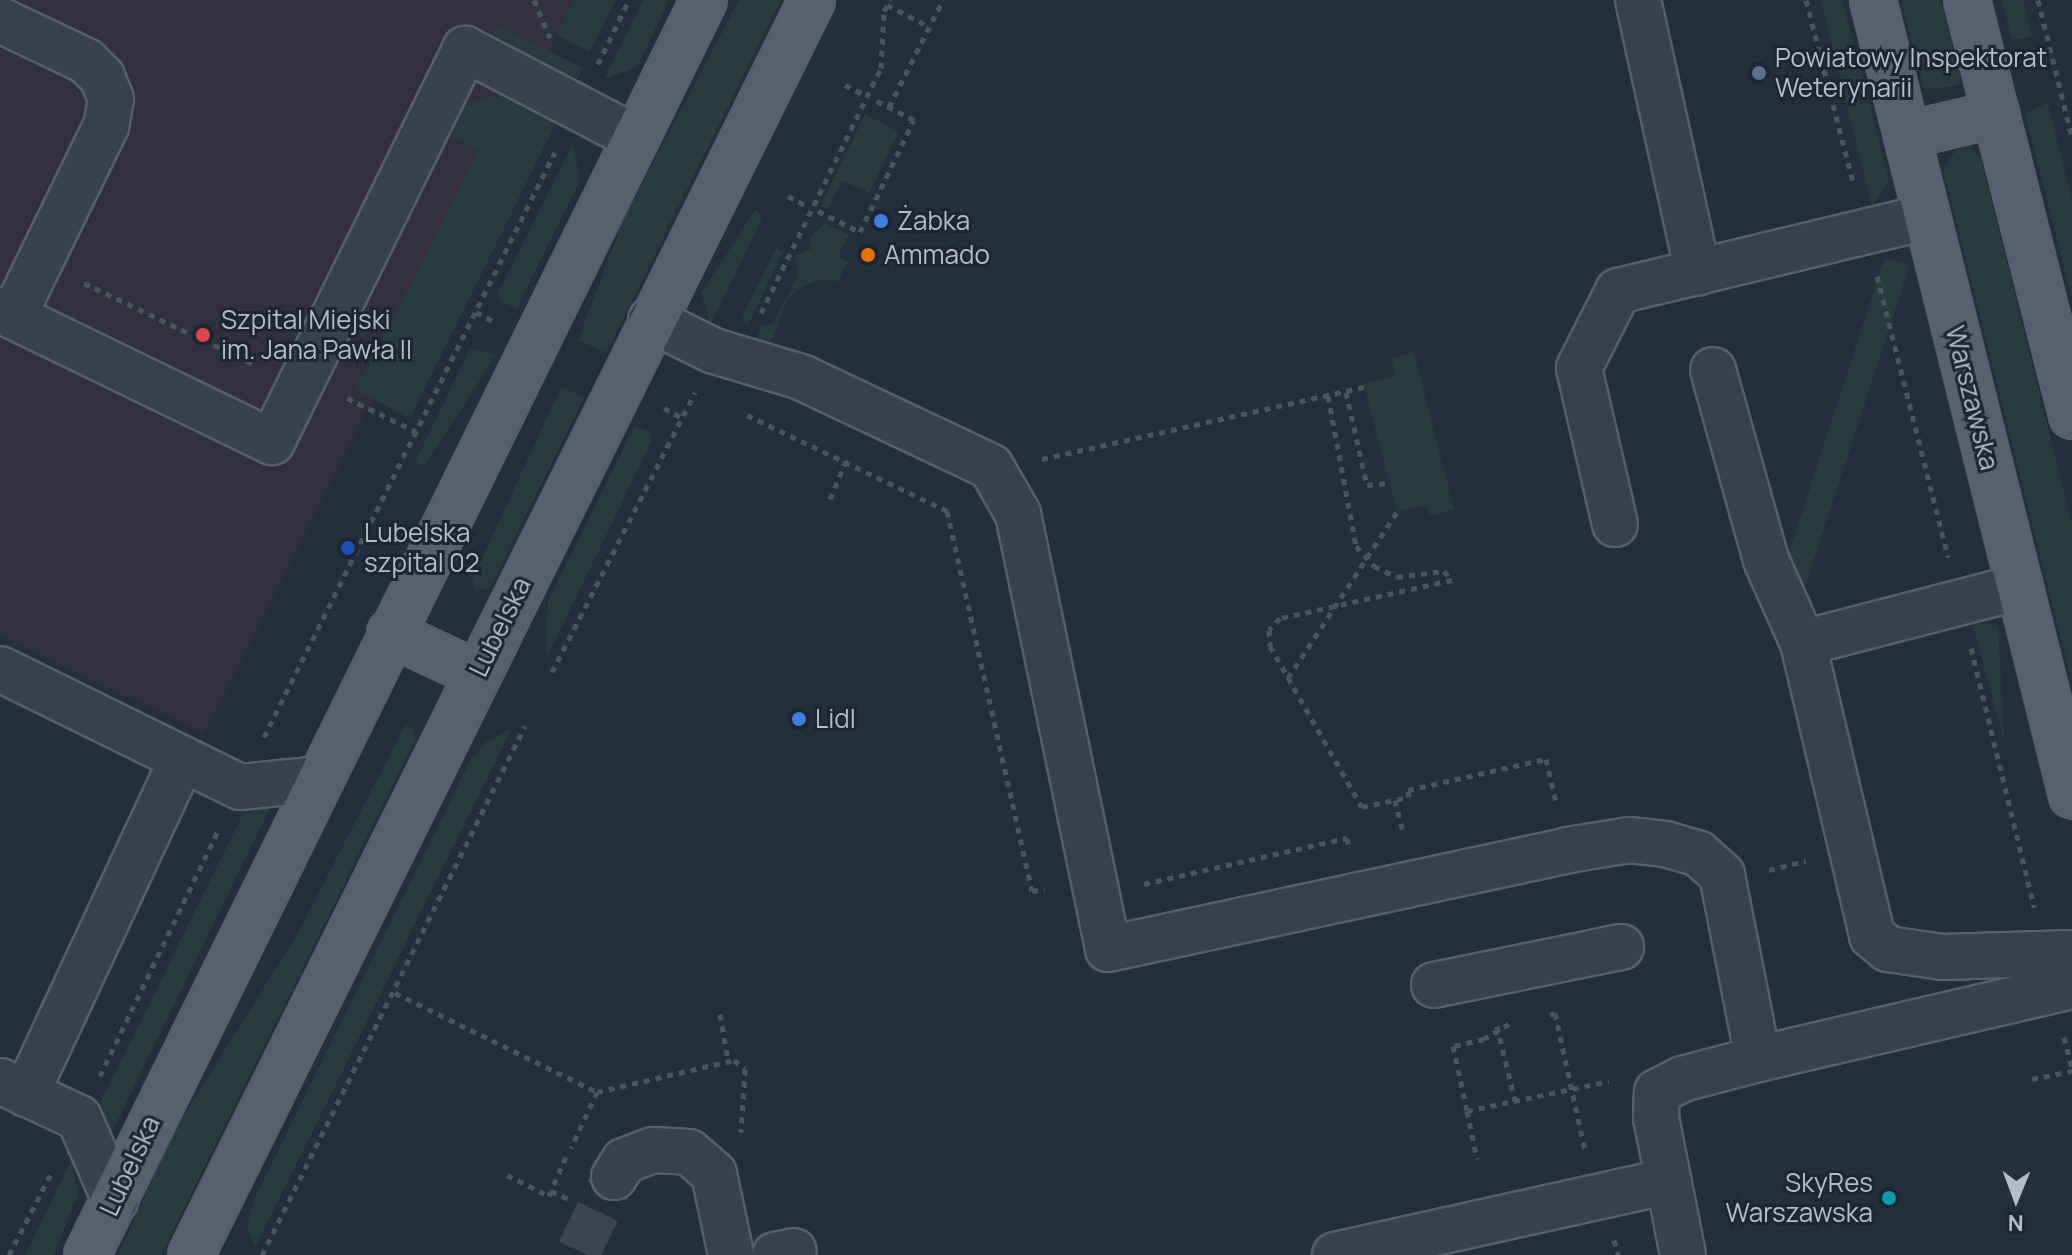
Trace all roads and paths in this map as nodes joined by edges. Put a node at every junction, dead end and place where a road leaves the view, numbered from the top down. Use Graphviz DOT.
graph roads {
  1 [pos="534,0"];
  2 [pos="629,0"];
  3 [pos="704,0"];
  4 [pos="812,0"];
  5 [pos="943,0"];
  6 [pos="1638,0"];
  7 [pos="1806,0"];
  8 [pos="1873,0"];
  9 [pos="1967,0"];
  10 [pos="2038,0"];
  11 [pos="887,5"];
  12 [pos="0,20"];
  13 [pos="930,27"];
  14 [pos="551,43"];
  15 [pos="845,85"];
  16 [pos="863,94"];
  17 [pos="873,99"];
  18 [pos="889,107"];
  19 [pos="576,108"];
  20 [pos="1997,114"];
  21 [pos="1907,135"];
  22 [pos="2072,137"];
  23 [pos="636,138"];
  24 [pos="788,196"];
  25 [pos="807,206"];
  26 [pos="818,211"];
  27 [pos="1927,217"];
  28 [pos="1866,233"];
  29 [pos="40,262"];
  30 [pos="1698,272"];
  31 [pos="6,313"];
  32 [pos="651,320"];
  33 [pos="726,355"];
  34 [pos="1713,370"];
  35 [pos="300,386"];
  36 [pos="1365,387"];
  37 [pos="1346,392"];
  38 [pos="706,396"];
  39 [pos="1328,396"];
  40 [pos="734,409"];
  41 [pos="2072,416"];
  42 [pos="415,431"];
  43 [pos="846,461"];
  44 [pos="1000,480"];
  45 [pos="1389,483"];
  46 [pos="830,499"];
  47 [pos="947,511"];
  48 [pos="1397,512"];
  49 [pos="1615,524"];
  50 [pos="1366,559"];
  51 [pos="2020,587"];
  52 [pos="1960,607"];
  53 [pos="1333,609"];
  54 [pos="390,633"];
  55 [pos="1803,643"];
  56 [pos="0,669"];
  57 [pos="552,672"];
  58 [pos="477,674"];
  59 [pos="1288,678"];
  60 [pos="525,726"];
  61 [pos="181,761"];
  62 [pos="319,779"];
  63 [pos="240,787"];
  64 [pos="2072,796"];
  65 [pos="1395,800"];
  66 [pos="1557,805"];
  67 [pos="1406,843"];
  68 [pos="1094,881"];
  69 [pos="1621,947"];
  70 [pos="2060,972"];
  71 [pos="1434,985"];
  72 [pos="395,993"];
  73 [pos="720,1014"];
  74 [pos="1541,1017"];
  75 [pos="1512,1023"];
  76 [pos="1497,1026"];
  77 [pos="1758,1059"];
  78 [pos="728,1060"];
  79 [pos="2072,1070"];
  80 [pos="2032,1079"];
  81 [pos="13,1087"];
  82 [pos="1571,1088"];
  83 [pos="597,1092"];
  84 [pos="1515,1101"];
  85 [pos="1467,1111"];
  86 [pos="79,1118"];
  87 [pos="1477,1159"];
  88 [pos="714,1174"];
  89 [pos="507,1175"];
  90 [pos="614,1177"];
  91 [pos="1668,1181"];
  92 [pos="551,1191"];
  93 [pos="1595,1199"];
  94 [pos="115,1200"];
  95 [pos="577,1203"];
  96 [pos="9,1255"];
  97 [pos="87,1255"];
  98 [pos="192,1255"];
  99 [pos="262,1255"];
  100 [pos="731,1255"];
  101 [pos="1335,1255"];
  102 [pos="1683,1255"];
  1 -- 14 [label="path"];
  2 -- 19 [label="path"];
  3 -- 23 [label="main road, Lubelska"];
  4 -- 32 [label="main road, Lubelska"];
  5 -- 13 [label="path"];
  6 -- 30 [label="street"];
  7 -- 28 [label="path"];
  8 -- 21 [label="main road, Warszawska"];
  9 -- 20 [label="main road"];
  10 -- 22 [label="path"];
  11 -- 13 [label="path"];
  11 -- 33 [label="path"];
  12 -- 29 [label="street"];
  13 -- 18 [label="path"];
  15 -- 16 [label="path"];
  17 -- 18 [label="path"];
  18 -- 26 [label="path"];
  19 -- 23 [label="street"];
  19 -- 35 [label="street"];
  19 -- 42 [label="path"];
  20 -- 21 [label="main road"];
  20 -- 41 [label="main road"];
  21 -- 27 [label="main road, Warszawska"];
  23 -- 54 [label="main road, Lubelska"];
  24 -- 25 [label="path"];
  27 -- 28 [label="street"];
  27 -- 51 [label="main road, Warszawska"];
  28 -- 30 [label="street"];
  28 -- 52 [label="path"];
  29 -- 31 [label="street"];
  29 -- 35 [label="path"];
  30 -- 49 [label="street"];
  31 -- 35 [label="street"];
  32 -- 33 [label="street"];
  32 -- 58 [label="main road, Lubelska"];
  33 -- 44 [label="street"];
  34 -- 55 [label="street"];
  35 -- 42 [label="path"];
  36 -- 37 [label="path"];
  37 -- 39 [label="path"];
  37 -- 45 [label="path"];
  38 -- 57 [label="path"];
  39 -- 44 [label="path"];
  39 -- 50 [label="path"];
  40 -- 43 [label="path"];
  42 -- 63 [label="path"];
  43 -- 46 [label="path"];
  43 -- 47 [label="path"];
  44 -- 47 [label="path"];
  44 -- 68 [label="street"];
  47 -- 68 [label="path"];
  48 -- 50 [label="path"];
  50 -- 53 [label="path"];
  50 -- 53 [label="path"];
  51 -- 52 [label="street"];
  51 -- 64 [label="main road, Warszawska"];
  52 -- 55 [label="street"];
  52 -- 70 [label="path"];
  53 -- 59 [label="path"];
  53 -- 59 [label="path"];
  54 -- 58 [label="main road"];
  54 -- 62 [label="main road, Lubelska"];
  55 -- 70 [label="street"];
  56 -- 61 [label="street"];
  58 -- 98 [label="main road, Lubelska"];
  59 -- 65 [label="path"];
  60 -- 72 [label="path"];
  61 -- 63 [label="street"];
  61 -- 81 [label="street"];
  62 -- 63 [label="street"];
  62 -- 94 [label="main road, Lubelska"];
  63 -- 86 [label="path"];
  65 -- 66 [label="path"];
  65 -- 67 [label="path"];
  68 -- 77 [label="street"];
  69 -- 71 [label="street"];
  70 -- 77 [label="street"];
  70 -- 79 [label="path"];
  72 -- 83 [label="path"];
  72 -- 99 [label="path"];
  73 -- 78 [label="path"];
  74 -- 82 [label="path"];
  75 -- 76 [label="path"];
  76 -- 84 [label="path"];
  76 -- 85 [label="path"];
  77 -- 91 [label="street"];
  78 -- 83 [label="path"];
  78 -- 88 [label="path"];
  79 -- 80 [label="path"];
  81 -- 86 [label="street"];
  82 -- 84 [label="path"];
  82 -- 93 [label="path"];
  83 -- 92 [label="path"];
  84 -- 85 [label="path"];
  85 -- 87 [label="path"];
  86 -- 94 [label="street"];
  86 -- 96 [label="path"];
  88 -- 90 [label="street"];
  88 -- 100 [label="street"];
  89 -- 92 [label="path"];
  91 -- 93 [label="street"];
  91 -- 102 [label="street"];
  92 -- 95 [label="path"];
  93 -- 101 [label="street"];
  94 -- 97 [label="main road, Lubelska"];
}
